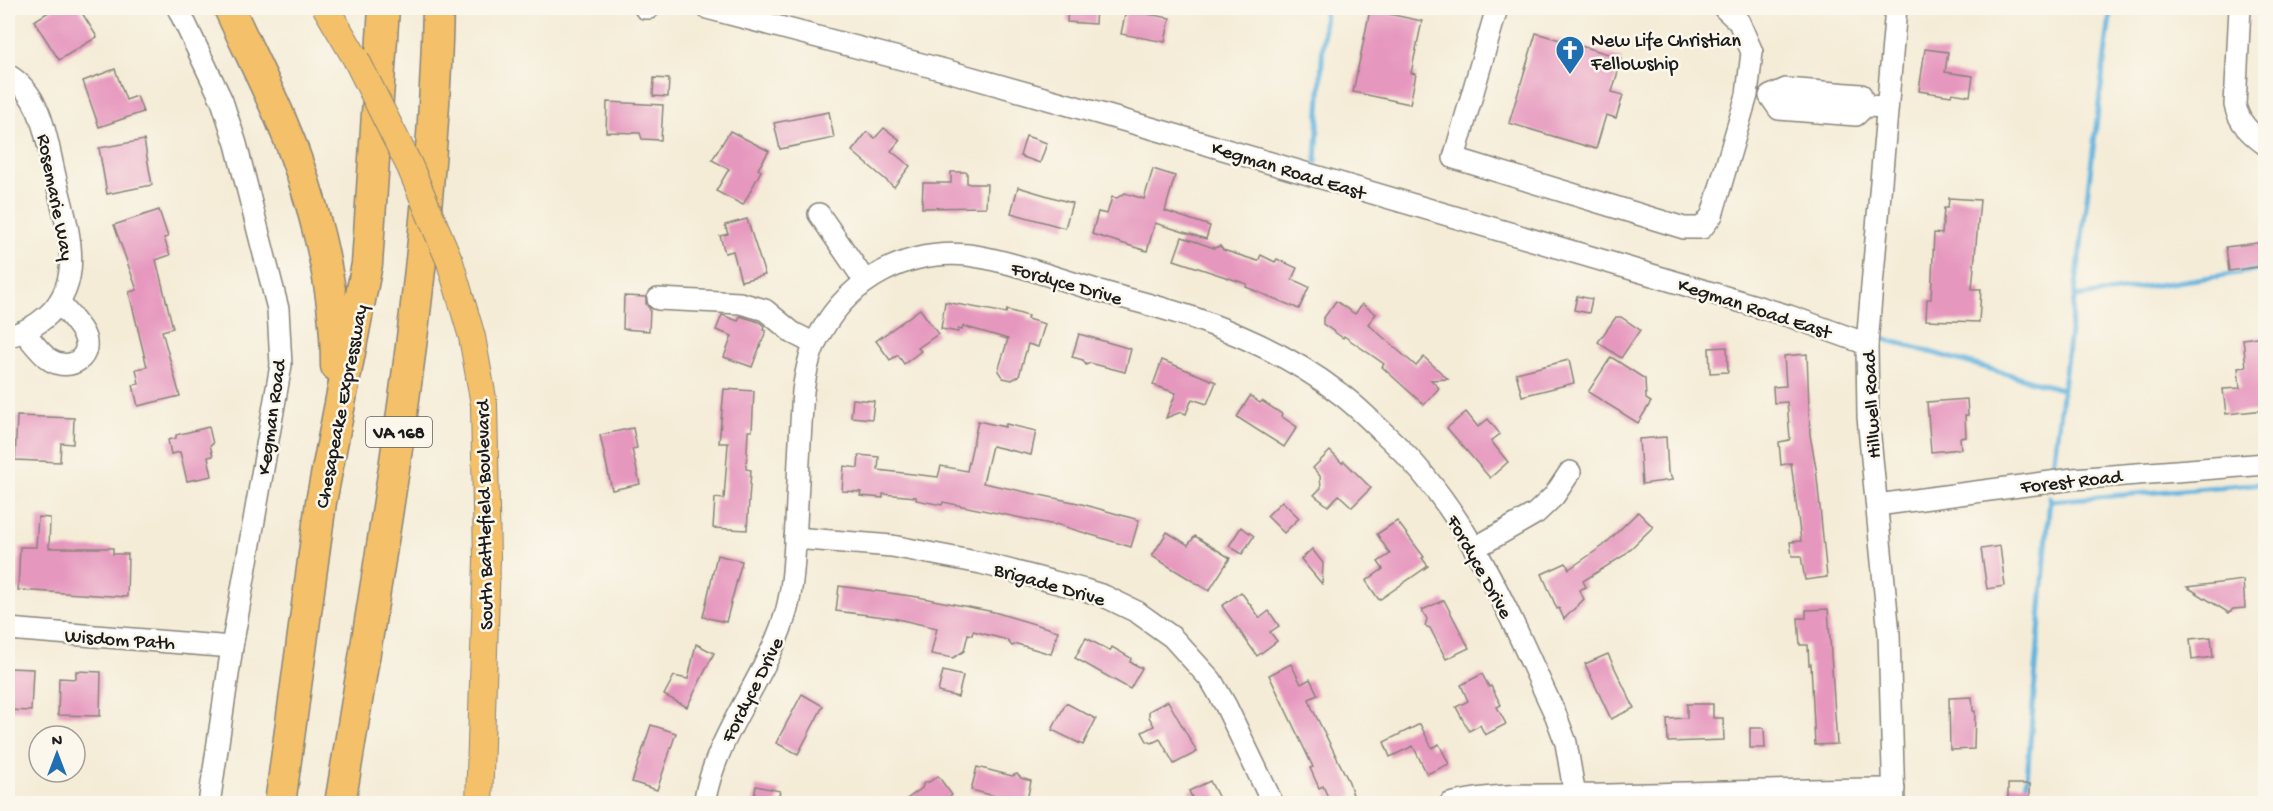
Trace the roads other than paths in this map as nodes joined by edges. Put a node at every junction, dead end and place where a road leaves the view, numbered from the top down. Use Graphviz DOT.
graph roads {
  1 [pos="178,8"];
  2 [pos="229,8"];
  3 [pos="326,8"];
  4 [pos="384,8"];
  5 [pos="438,8"];
  6 [pos="645,8"];
  7 [pos="650,8"];
  8 [pos="707,8"];
  9 [pos="1497,8"];
  10 [pos="1724,8"];
  11 [pos="1896,8"];
  12 [pos="2240,8"];
  13 [pos="8,75"];
  14 [pos="1747,95"];
  15 [pos="1887,107"];
  16 [pos="2265,145"];
  17 [pos="819,214"];
  18 [pos="866,281"];
  19 [pos="658,299"];
  20 [pos="59,303"];
  21 [pos="16,334"];
  22 [pos="815,344"];
  23 [pos="1867,344"];
  24 [pos="2265,464"];
  25 [pos="1570,472"];
  26 [pos="321,502"];
  27 [pos="1877,505"];
  28 [pos="795,538"];
  29 [pos="1475,548"];
  30 [pos="8,629"];
  31 [pos="232,646"];
  32 [pos="1894,796"];
  33 [pos="1582,798"];
  34 [pos="209,804"];
  35 [pos="280,804"];
  36 [pos="340,804"];
  37 [pos="479,804"];
  38 [pos="704,804"];
  39 [pos="1273,804"];
  40 [pos="1450,804"];
  1 -- 31 [label="street, Kegman Road"];
  2 -- 26 [label="highway"];
  3 -- 37 [label="main road, South Battlefield Boulevard, bridge"];
  4 -- 26 [label="highway, Chesapeake Expressway / VA 168"];
  5 -- 36 [label="highway, VA 168"];
  6 -- 7 [label="street"];
  8 -- 23 [label="street, Kegman Road East"];
  9 -- 14 [label="street"];
  10 -- 14 [label="street"];
  11 -- 15 [label="street, Hillwell Road"];
  12 -- 16 [label="street"];
  13 -- 20 [label="street, Rosemarie Way"];
  14 -- 15 [label="street"];
  15 -- 23 [label="street, Hillwell Road"];
  17 -- 18 [label="street"];
  18 -- 22 [label="street, Fordyce Drive"];
  18 -- 29 [label="street, Fordyce Drive"];
  19 -- 22 [label="street"];
  20 -- 21 [label="street, Rosemarie Way"];
  20 -- 21 [label="street"];
  22 -- 28 [label="street, Fordyce Drive"];
  23 -- 27 [label="street, Hillwell Road"];
  24 -- 27 [label="street, Forest Road"];
  25 -- 29 [label="street"];
  26 -- 35 [label="highway, Chesapeake Expressway / VA 168"];
  27 -- 32 [label="street, Hillwell Road"];
  28 -- 38 [label="street, Fordyce Drive"];
  28 -- 39 [label="street, Brigade Drive"];
  29 -- 33 [label="street, Fordyce Drive"];
  30 -- 31 [label="street, Wisdom Path"];
  31 -- 34 [label="street, Kegman Road"];
  32 -- 33 [label="street"];
  33 -- 40 [label="street"];
}
